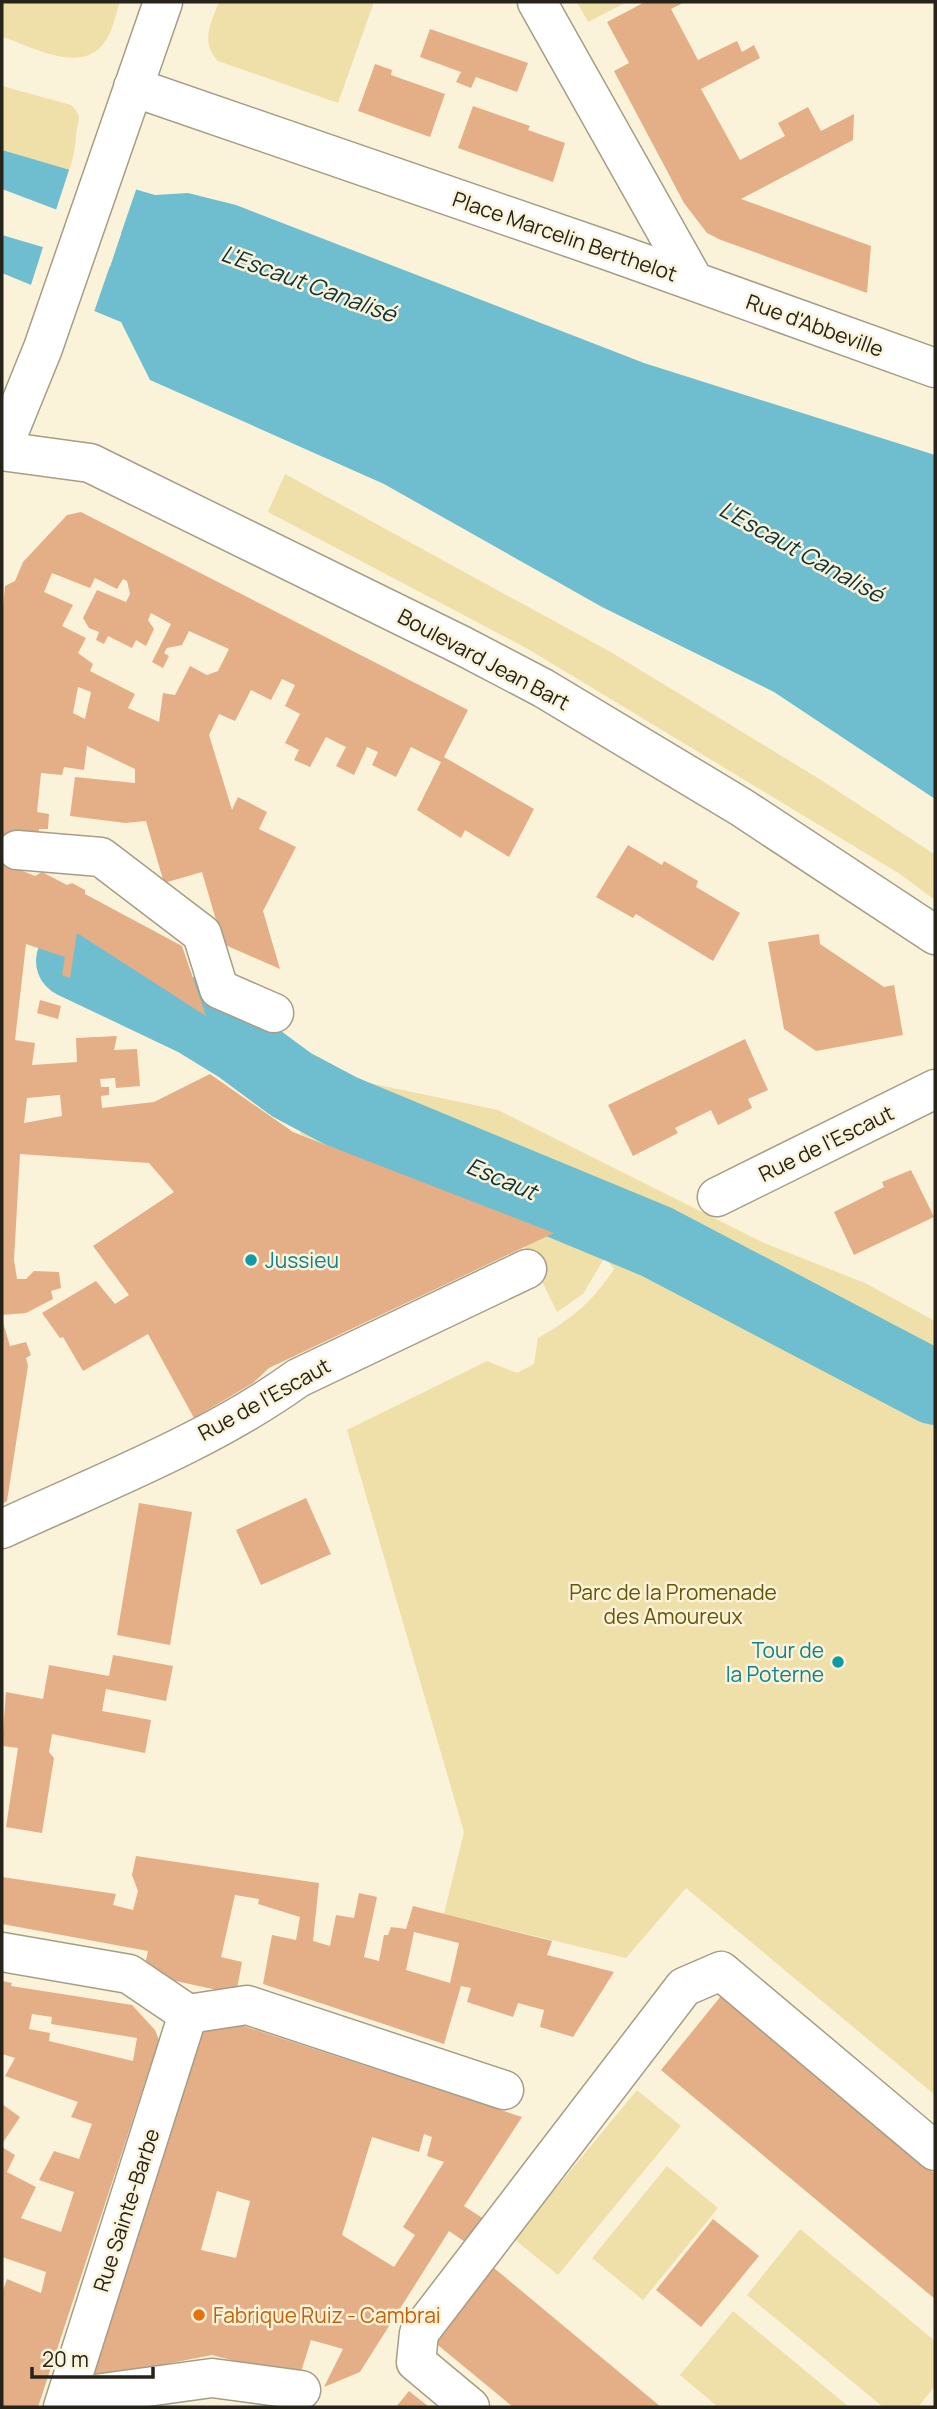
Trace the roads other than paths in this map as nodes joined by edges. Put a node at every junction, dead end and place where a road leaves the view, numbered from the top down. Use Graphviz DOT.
graph roads {
  1 [pos="163,2"];
  2 [pos="537,2"];
  3 [pos="133,87"];
  4 [pos="694,281"];
  5 [pos="935,368"];
  6 [pos="2,450"];
  7 [pos="17,850"];
  8 [pos="935,935"];
  9 [pos="274,1013"];
  10 [pos="935,1089"];
  11 [pos="717,1197"];
  12 [pos="527,1269"];
  13 [pos="2,1529"];
  14 [pos="2,1952"];
  15 [pos="188,2014"];
  16 [pos="504,2090"];
  17 [pos="935,2151"];
  18 [pos="301,2390"];
  19 [pos="65,2403"];
  20 [pos="470,2407"];
  1 -- 3 [label="street"];
  2 -- 4 [label="street, Place Marcelin Berthelot"];
  3 -- 4 [label="street, Place Marcelin Berthelot"];
  3 -- 6 [label="street"];
  4 -- 5 [label="street, Rue d'Abbeville"];
  6 -- 8 [label="street, Boulevard Jean Bart"];
  7 -- 9 [label="street"];
  10 -- 11 [label="street, Rue de l'Escaut"];
  12 -- 13 [label="street, Rue de l'Escaut"];
  14 -- 15 [label="street"];
  15 -- 16 [label="street"];
  15 -- 19 [label="street, Rue Sainte-Barbe"];
  17 -- 20 [label="street"];
  18 -- 19 [label="street"];
}
